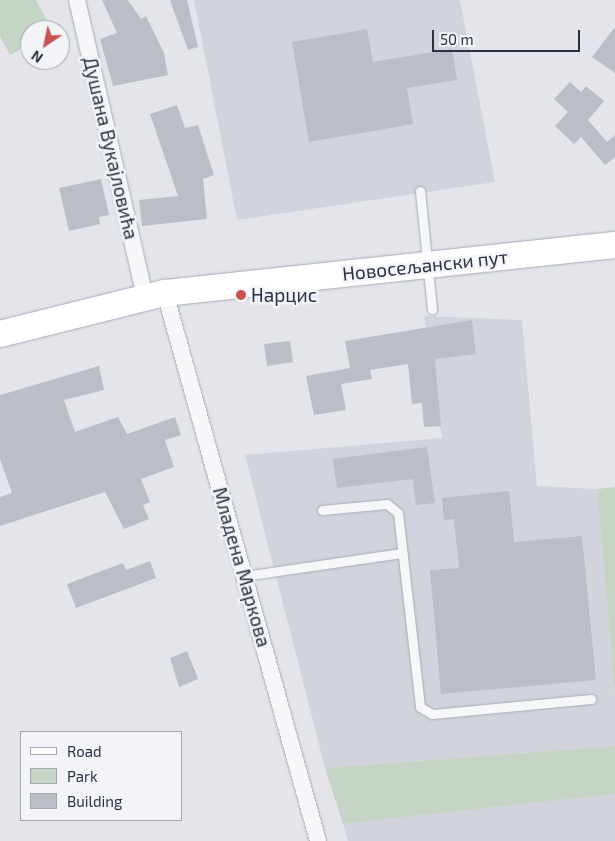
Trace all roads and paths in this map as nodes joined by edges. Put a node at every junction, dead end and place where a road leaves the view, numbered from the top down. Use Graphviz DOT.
graph roads {
  1 [pos="77,0"];
  2 [pos="420,191"];
  3 [pos="615,245"];
  4 [pos="426,264"];
  5 [pos="155,295"];
  6 [pos="432,309"];
  7 [pos="0,334"];
  8 [pos="322,510"];
  9 [pos="402,553"];
  10 [pos="244,576"];
  11 [pos="591,699"];
  12 [pos="318,841"];
  1 -- 5 [label="street, Душана Вукајловића"];
  2 -- 4 [label="lane"];
  3 -- 4 [label="main road, Новосељански пут"];
  4 -- 5 [label="main road, Новосељански пут"];
  4 -- 6 [label="lane"];
  5 -- 7 [label="main road, Новосељански пут"];
  5 -- 10 [label="street, Младена Маркова"];
  8 -- 9 [label="lane"];
  9 -- 10 [label="lane"];
  9 -- 11 [label="lane"];
  10 -- 12 [label="street, Младена Маркова"];
}
